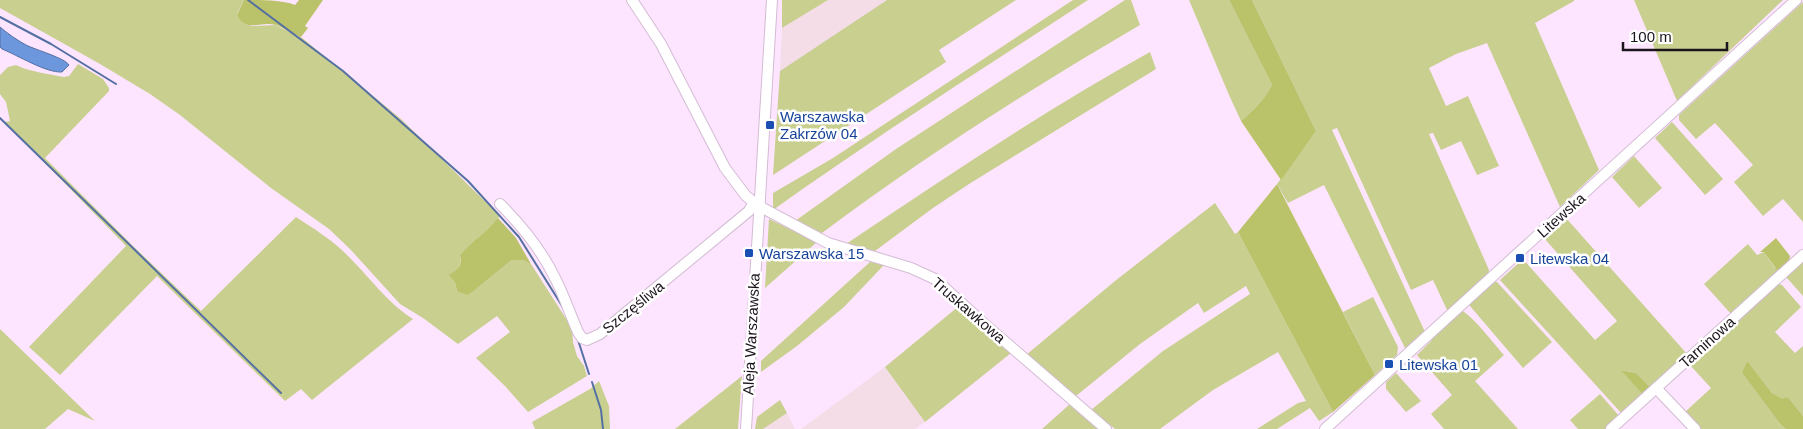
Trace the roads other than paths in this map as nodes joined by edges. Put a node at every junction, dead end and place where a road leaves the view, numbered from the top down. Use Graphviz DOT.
graph roads {
  1 [pos="632,0"];
  2 [pos="772,0"];
  3 [pos="1796,0"];
  4 [pos="500,204"];
  5 [pos="756,204"];
  6 [pos="1803,255"];
  7 [pos="1656,388"];
  8 [pos="746,429"];
  9 [pos="1106,429"];
  10 [pos="1325,429"];
  11 [pos="1611,429"];
  12 [pos="1695,429"];
  1 -- 5 [label="street, Truskawkowa"];
  2 -- 5 [label="street, Aleja Warszawska"];
  3 -- 10 [label="street, Litewska"];
  4 -- 5 [label="street, Szczęśliwa"];
  5 -- 8 [label="street, Aleja Warszawska"];
  5 -- 9 [label="street, Truskawkowa"];
  6 -- 7 [label="street, Tarninowa"];
  7 -- 11 [label="street, Tarninowa"];
  7 -- 12 [label="street"];
}
